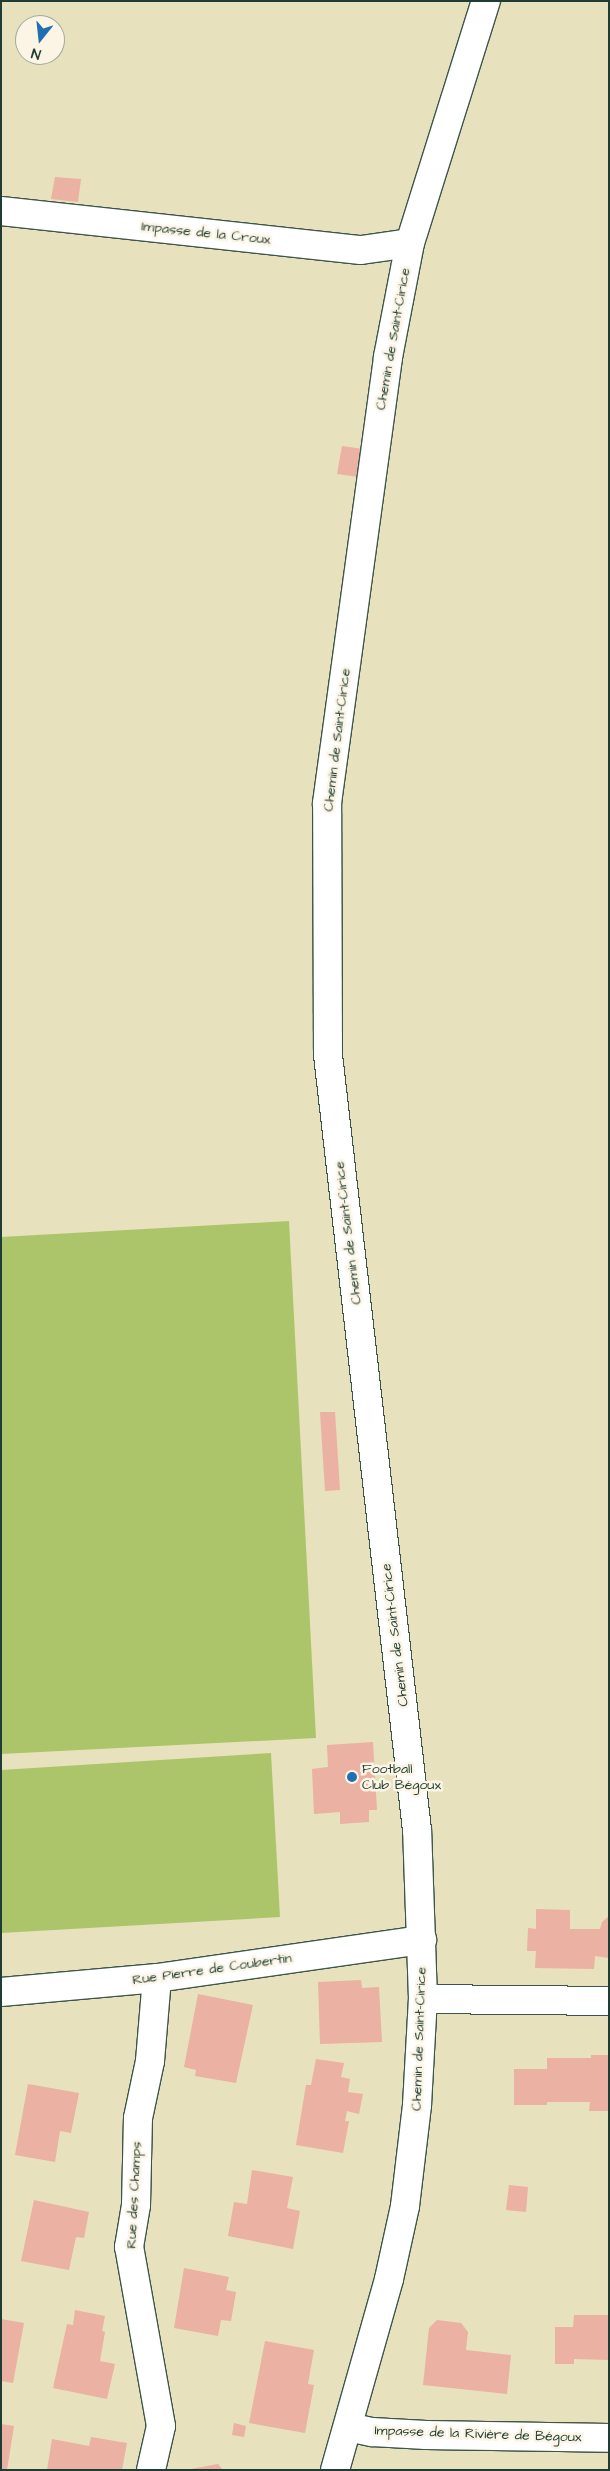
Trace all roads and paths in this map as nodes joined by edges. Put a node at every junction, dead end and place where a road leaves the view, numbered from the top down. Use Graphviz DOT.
graph roads {
  1 [pos="486,1"];
  2 [pos="1,211"];
  3 [pos="410,243"];
  4 [pos="422,1940"];
  5 [pos="157,1978"];
  6 [pos="1,1992"];
  7 [pos="423,1999"];
  8 [pos="609,2001"];
  9 [pos="348,2427"];
  10 [pos="609,2438"];
  11 [pos="152,2470"];
  12 [pos="335,2470"];
  1 -- 3 [label="street, Chemin de Saint-Cirice"];
  2 -- 3 [label="street, Impasse de la Croux"];
  3 -- 4 [label="street, Chemin de Saint-Cirice"];
  4 -- 5 [label="street, Rue Pierre de Coubertin"];
  4 -- 7 [label="street, Chemin de Saint-Cirice"];
  5 -- 6 [label="street, Rue Pierre de Coubertin"];
  5 -- 11 [label="street, Rue des Champs"];
  7 -- 8 [label="street"];
  7 -- 9 [label="street, Chemin de Saint-Cirice"];
  9 -- 10 [label="street, Impasse de la Rivière de Bégoux"];
  9 -- 12 [label="street, Chemin de Saint-Cirice"];
}
